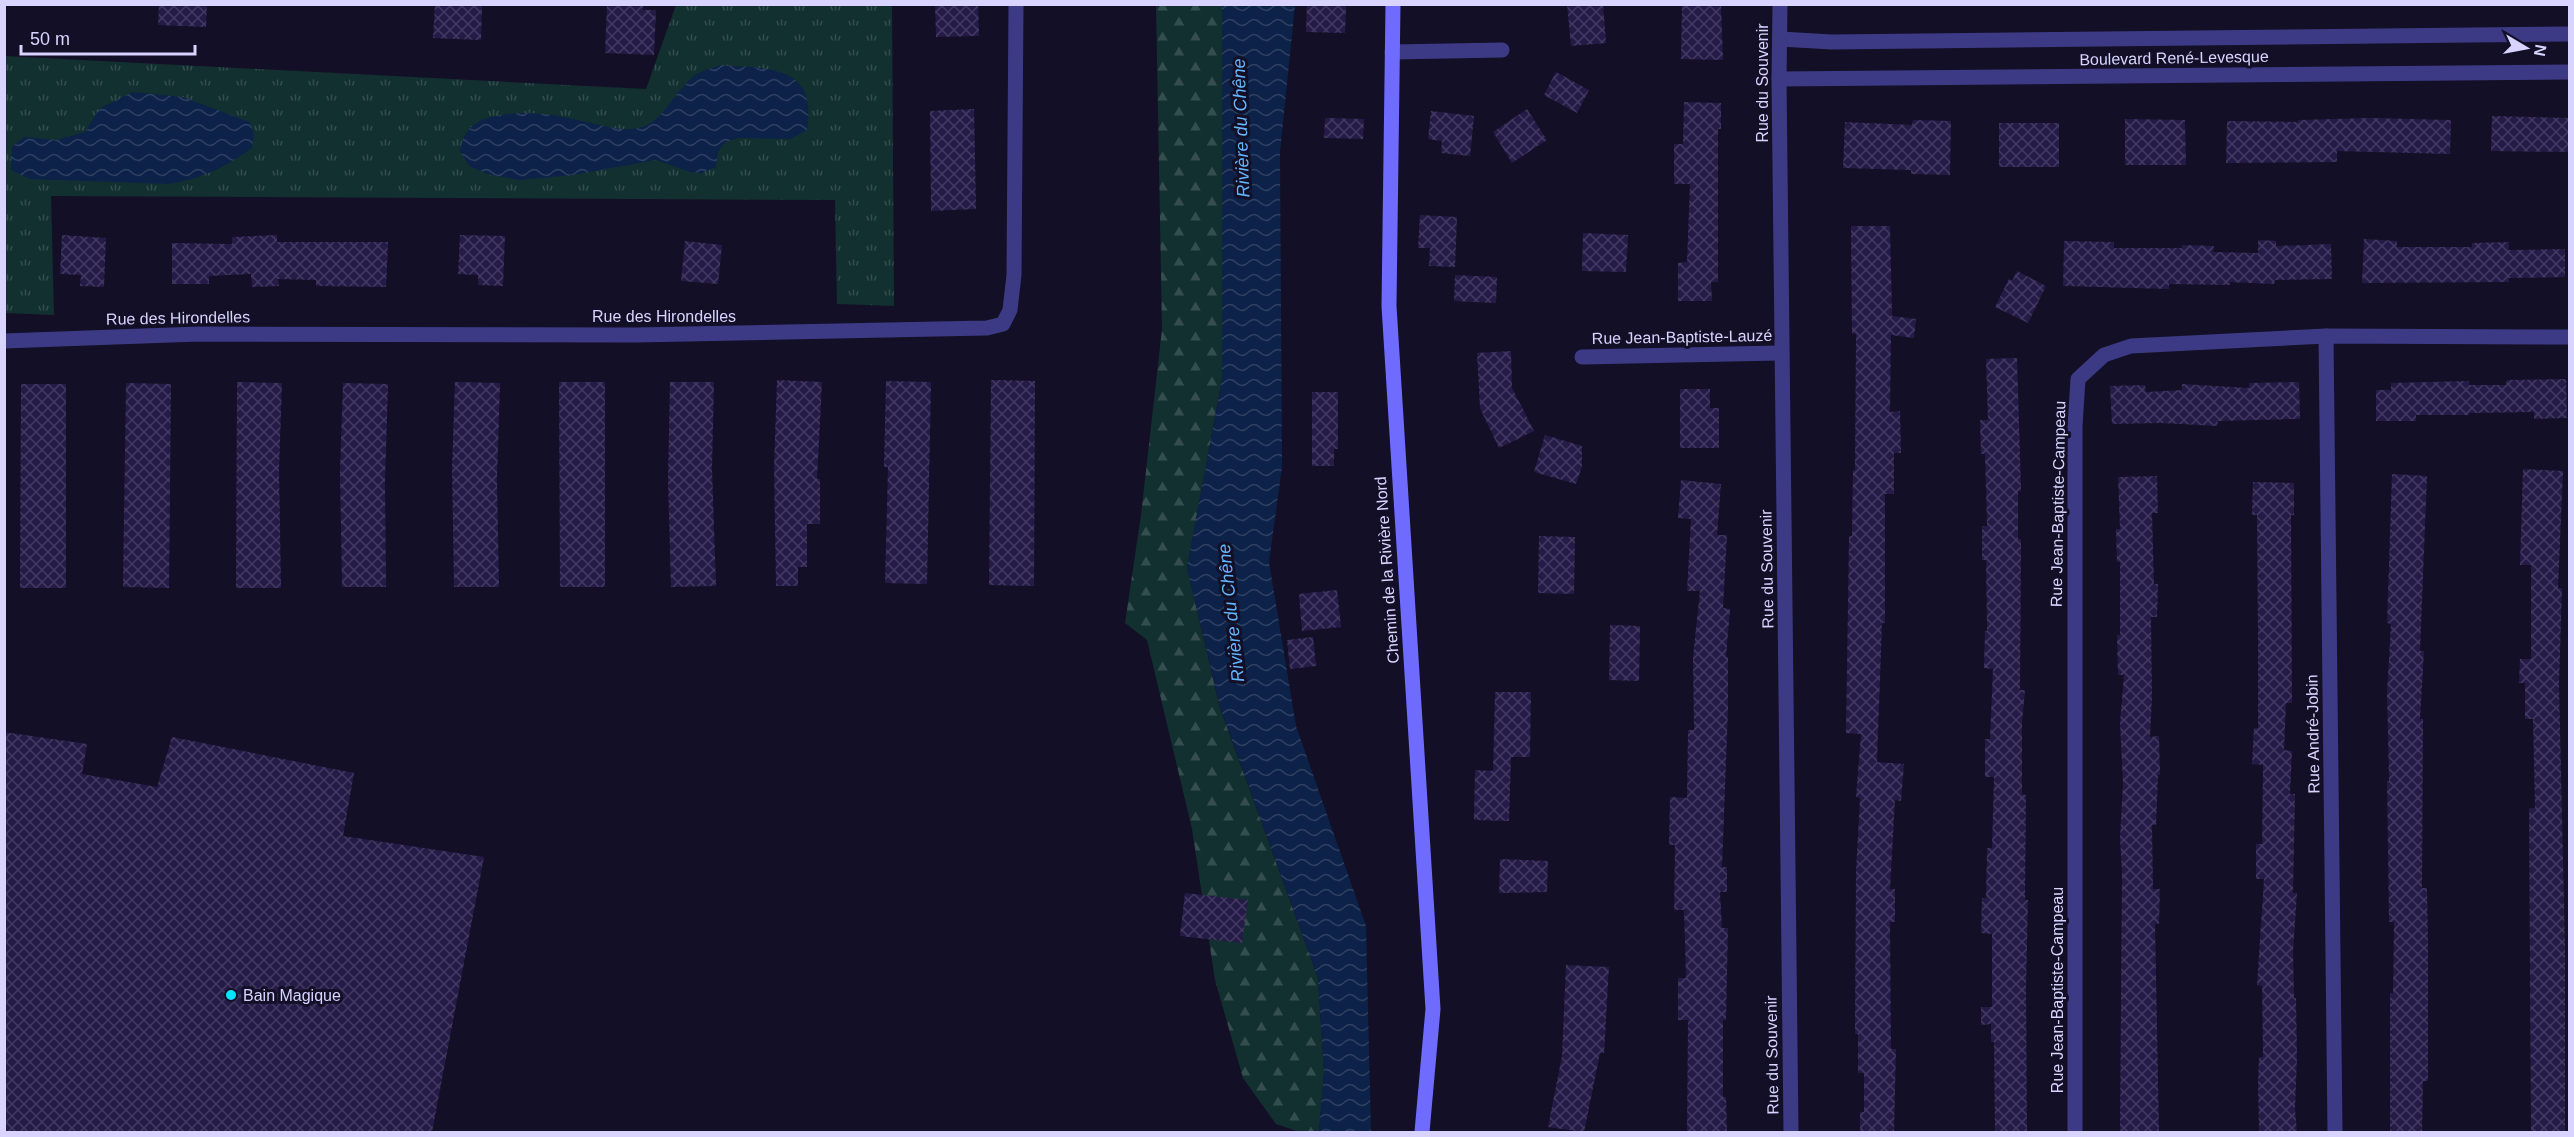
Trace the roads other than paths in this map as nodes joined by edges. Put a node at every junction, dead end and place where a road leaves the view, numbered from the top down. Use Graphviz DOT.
graph roads {
  1 [pos="1016,4"];
  2 [pos="1393,4"];
  3 [pos="1780,4"];
  4 [pos="2570,34"];
  5 [pos="1780,39"];
  6 [pos="1502,50"];
  7 [pos="1392,52"];
  8 [pos="2570,72"];
  9 [pos="1779,80"];
  10 [pos="2326,336"];
  11 [pos="2570,337"];
  12 [pos="4,341"];
  13 [pos="1782,352"];
  14 [pos="1582,357"];
  15 [pos="1422,1132"];
  16 [pos="1791,1132"];
  17 [pos="2075,1132"];
  18 [pos="2335,1132"];
  1 -- 12 [label="street, Rue des Hirondelles"];
  2 -- 7 [label="street, Chemin de la Rivière Nord"];
  3 -- 5 [label="street, Rue du Souvenir"];
  4 -- 5 [label="street, Boulevard René-Levesque"];
  5 -- 9 [label="street, Rue du Souvenir"];
  6 -- 7 [label="street"];
  7 -- 15 [label="street, Chemin de la Rivière Nord"];
  8 -- 9 [label="street, Boulevard René-Levesque"];
  9 -- 13 [label="street, Rue du Souvenir"];
  10 -- 11 [label="street, Rue Jean-Baptiste-Campeau"];
  10 -- 17 [label="street, Rue Jean-Baptiste-Campeau"];
  10 -- 18 [label="street, Rue André-Jobin"];
  13 -- 14 [label="street, Rue Jean-Baptiste-Lauzé"];
  13 -- 16 [label="street, Rue du Souvenir"];
}
